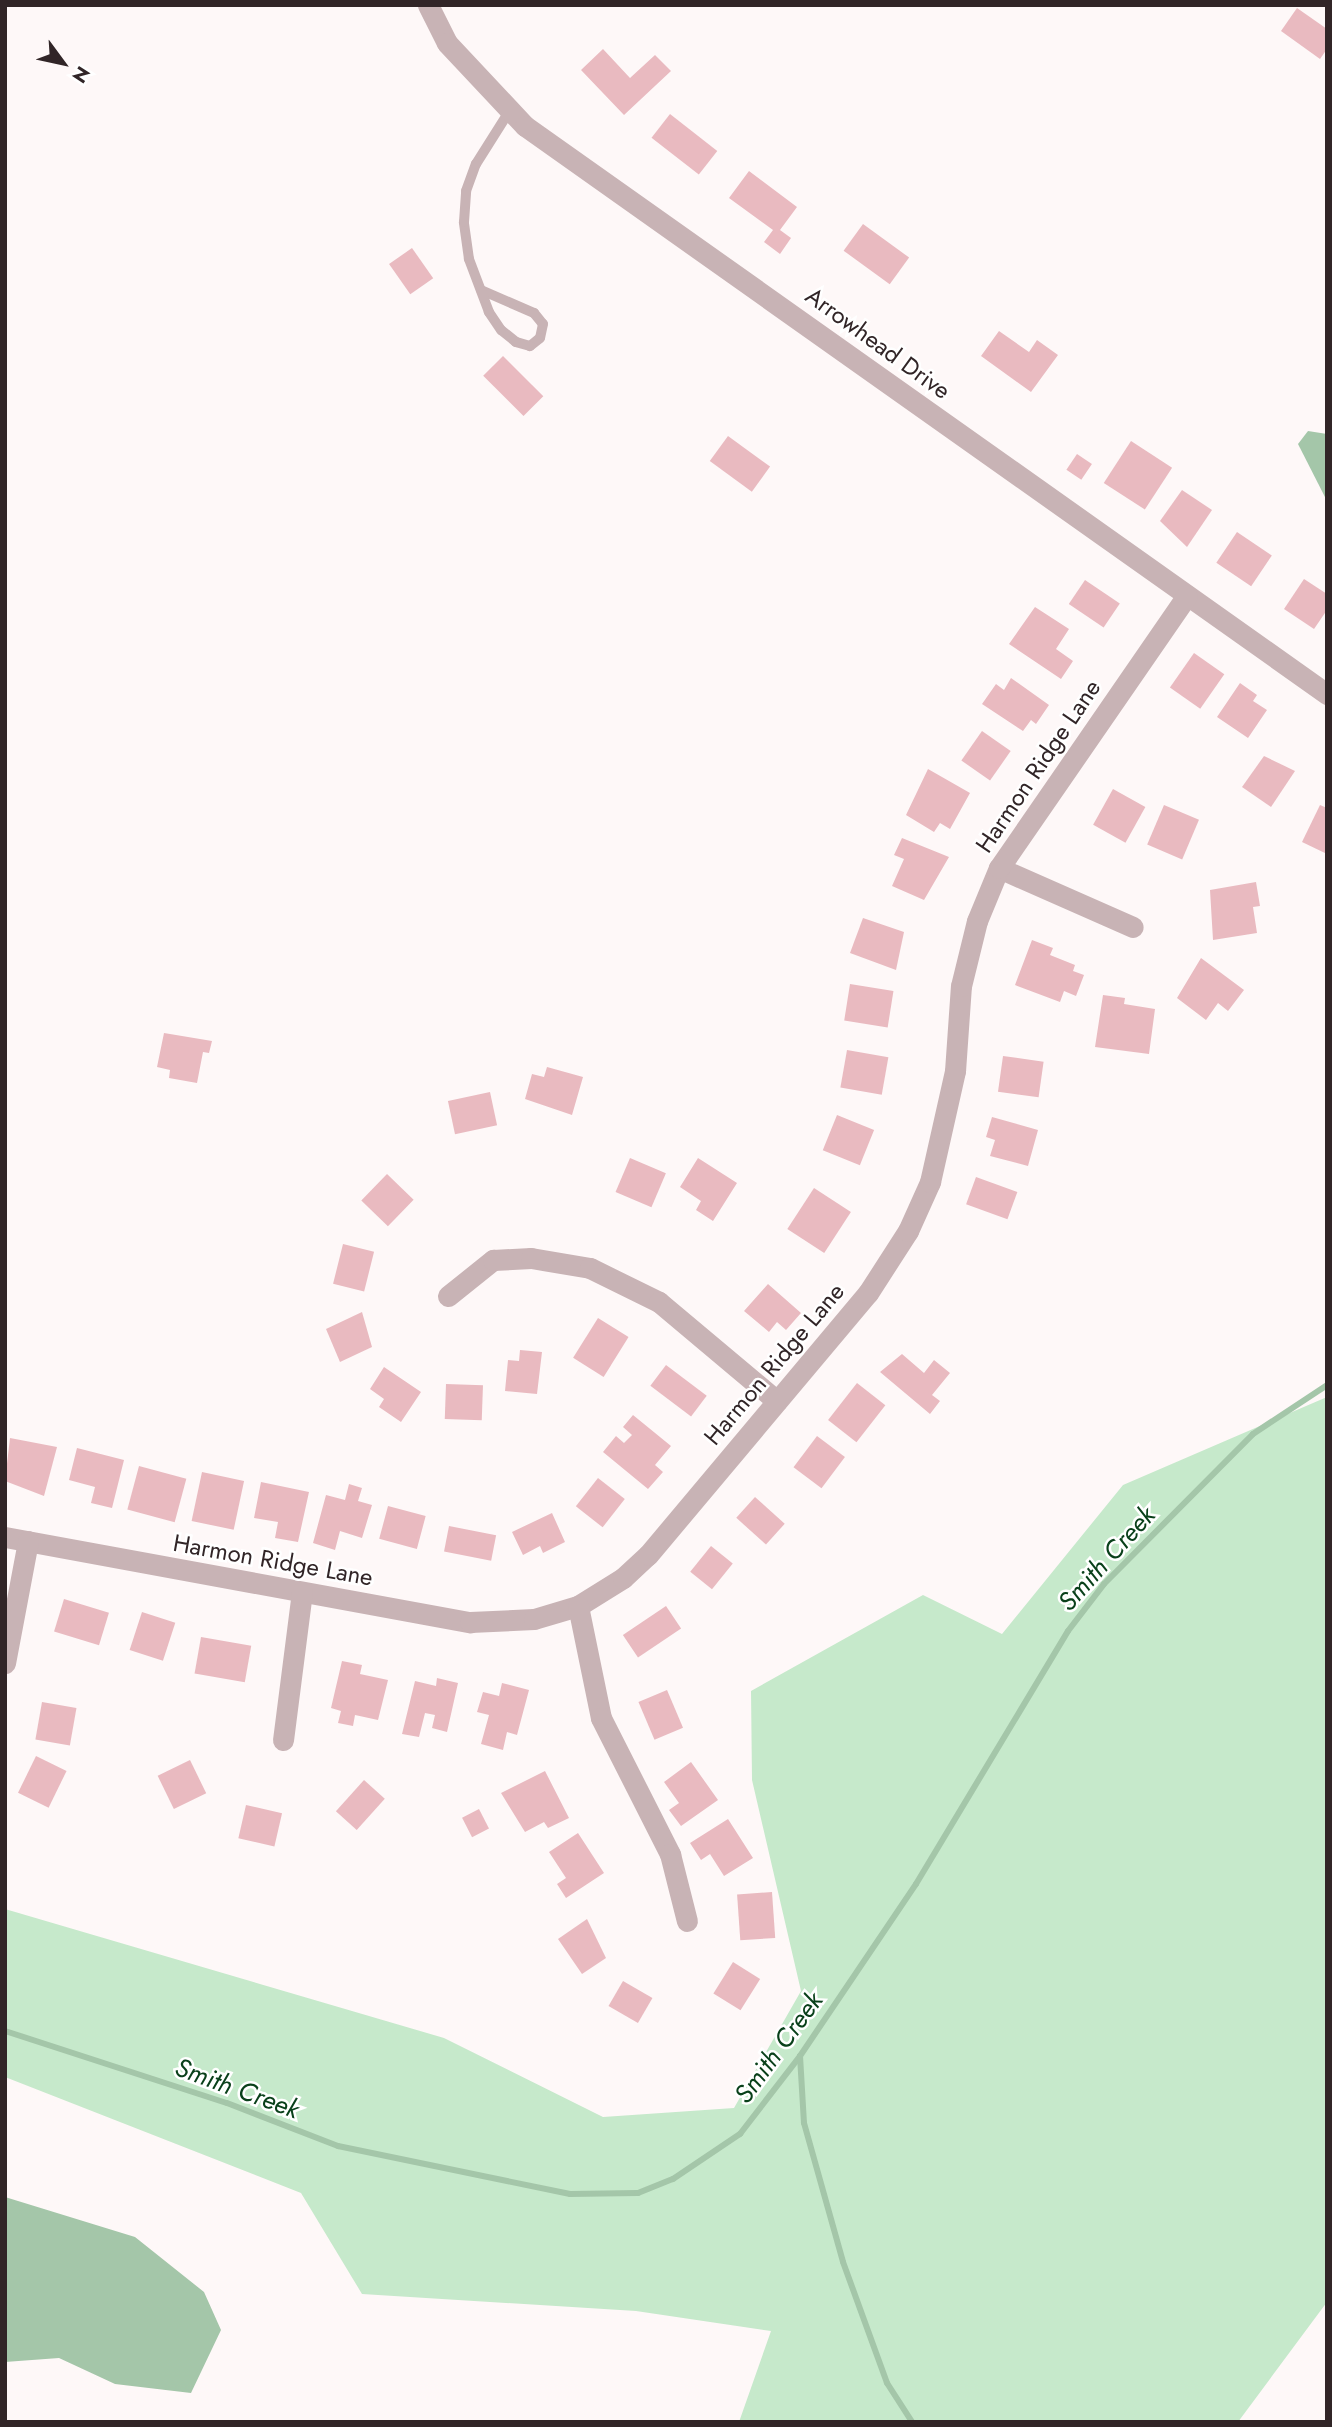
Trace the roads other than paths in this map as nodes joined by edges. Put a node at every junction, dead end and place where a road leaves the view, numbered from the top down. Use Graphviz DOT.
graph roads {
  1 [pos="428,5"];
  2 [pos="510,110"];
  3 [pos="481,290"];
  4 [pos="1187,595"];
  5 [pos="1327,694"];
  6 [pos="999,868"];
  7 [pos="1133,927"];
  8 [pos="448,1296"];
  9 [pos="778,1401"];
  10 [pos="5,1538"];
  11 [pos="28,1541"];
  12 [pos="302,1592"];
  13 [pos="578,1606"];
  14 [pos="5,1663"];
  15 [pos="283,1740"];
  16 [pos="687,1921"];
  1 -- 2 [label="street, Arrowhead Drive"];
  2 -- 3 [label="lane"];
  2 -- 4 [label="street, Arrowhead Drive"];
  3 -- 3 [label="lane"];
  4 -- 5 [label="street, Arrowhead Drive"];
  4 -- 6 [label="street, Harmon Ridge Lane"];
  6 -- 7 [label="street"];
  6 -- 9 [label="street, Harmon Ridge Lane"];
  8 -- 9 [label="street"];
  9 -- 13 [label="street, Harmon Ridge Lane"];
  10 -- 11 [label="street, Harmon Ridge Lane"];
  11 -- 12 [label="street, Harmon Ridge Lane"];
  11 -- 14 [label="street"];
  12 -- 13 [label="street, Harmon Ridge Lane"];
  12 -- 15 [label="street"];
  13 -- 16 [label="street"];
}
